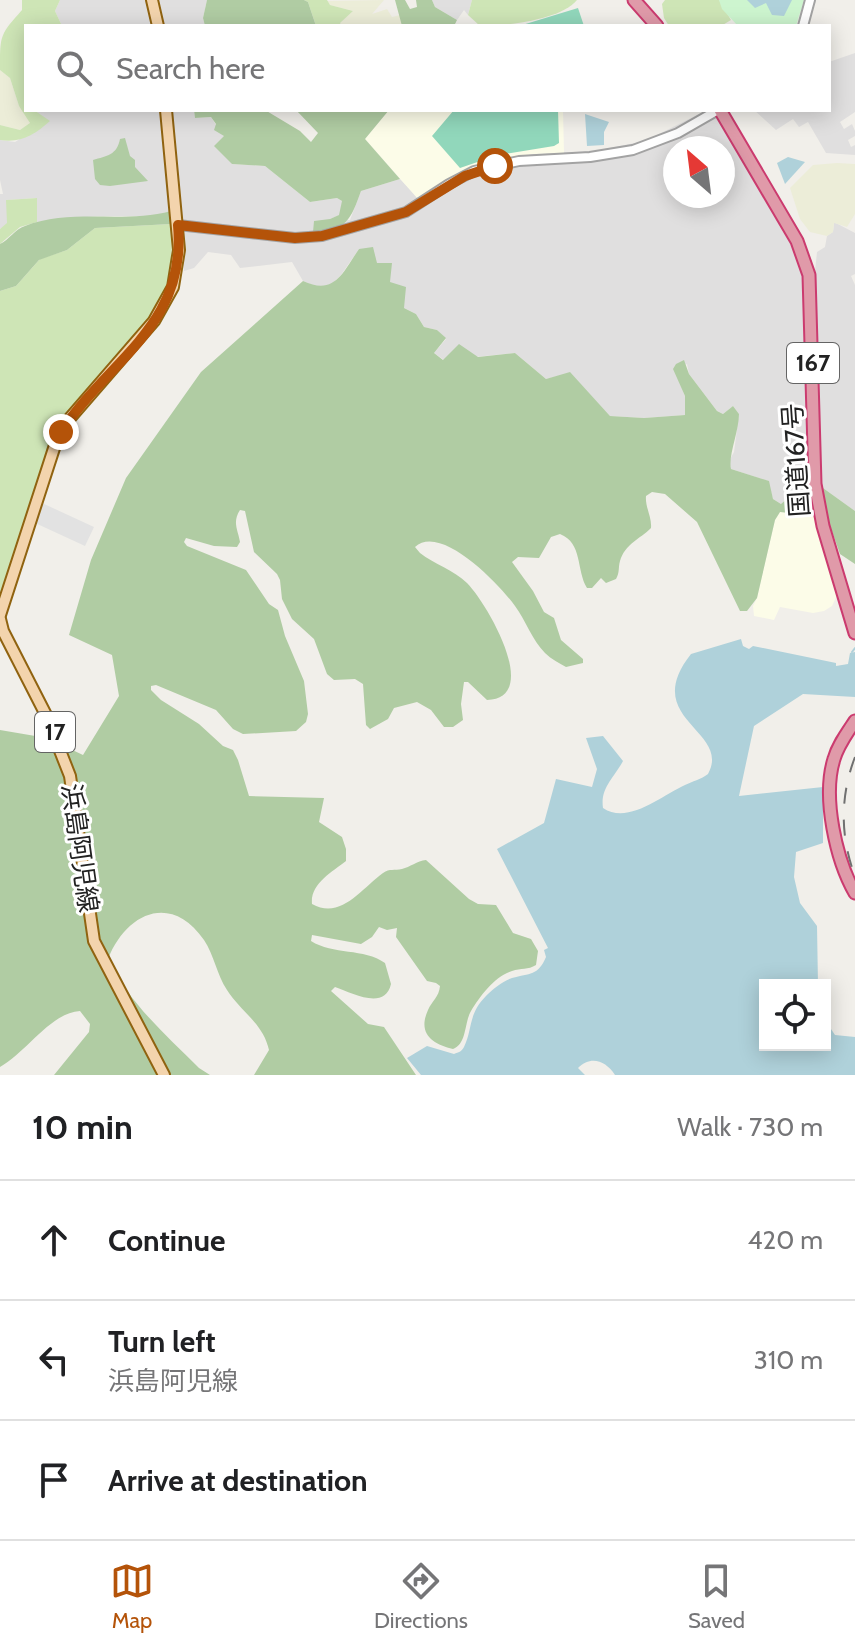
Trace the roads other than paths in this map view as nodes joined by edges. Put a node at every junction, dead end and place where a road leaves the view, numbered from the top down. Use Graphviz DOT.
graph roads {
  1 [pos="152,0"];
  2 [pos="634,0"];
  3 [pos="810,0"];
  4 [pos="158,24"];
  5 [pos="655,24"];
  6 [pos="804,24"];
  7 [pos="166,112"];
  8 [pos="715,112"];
  9 [pos="720,112"];
  10 [pos="178,225"];
  11 [pos="0,620"];
  12 [pos="855,633"];
  13 [pos="855,721"];
  14 [pos="855,893"];
  15 [pos="164,1075"];
  1 -- 4 [label="main road"];
  2 -- 5 [label="highway"];
  3 -- 6 [label="street"];
  7 -- 10 [label="main road, 浜島阿児線 / 17"];
  8 -- 10 [label="street"];
  9 -- 12 [label="highway, 国道167号 / 167"];
  10 -- 11 [label="main road, 浜島阿児線 / 17"];
  11 -- 15 [label="main road, 浜島阿児線 / 17"];
  13 -- 14 [label="highway"];
}
